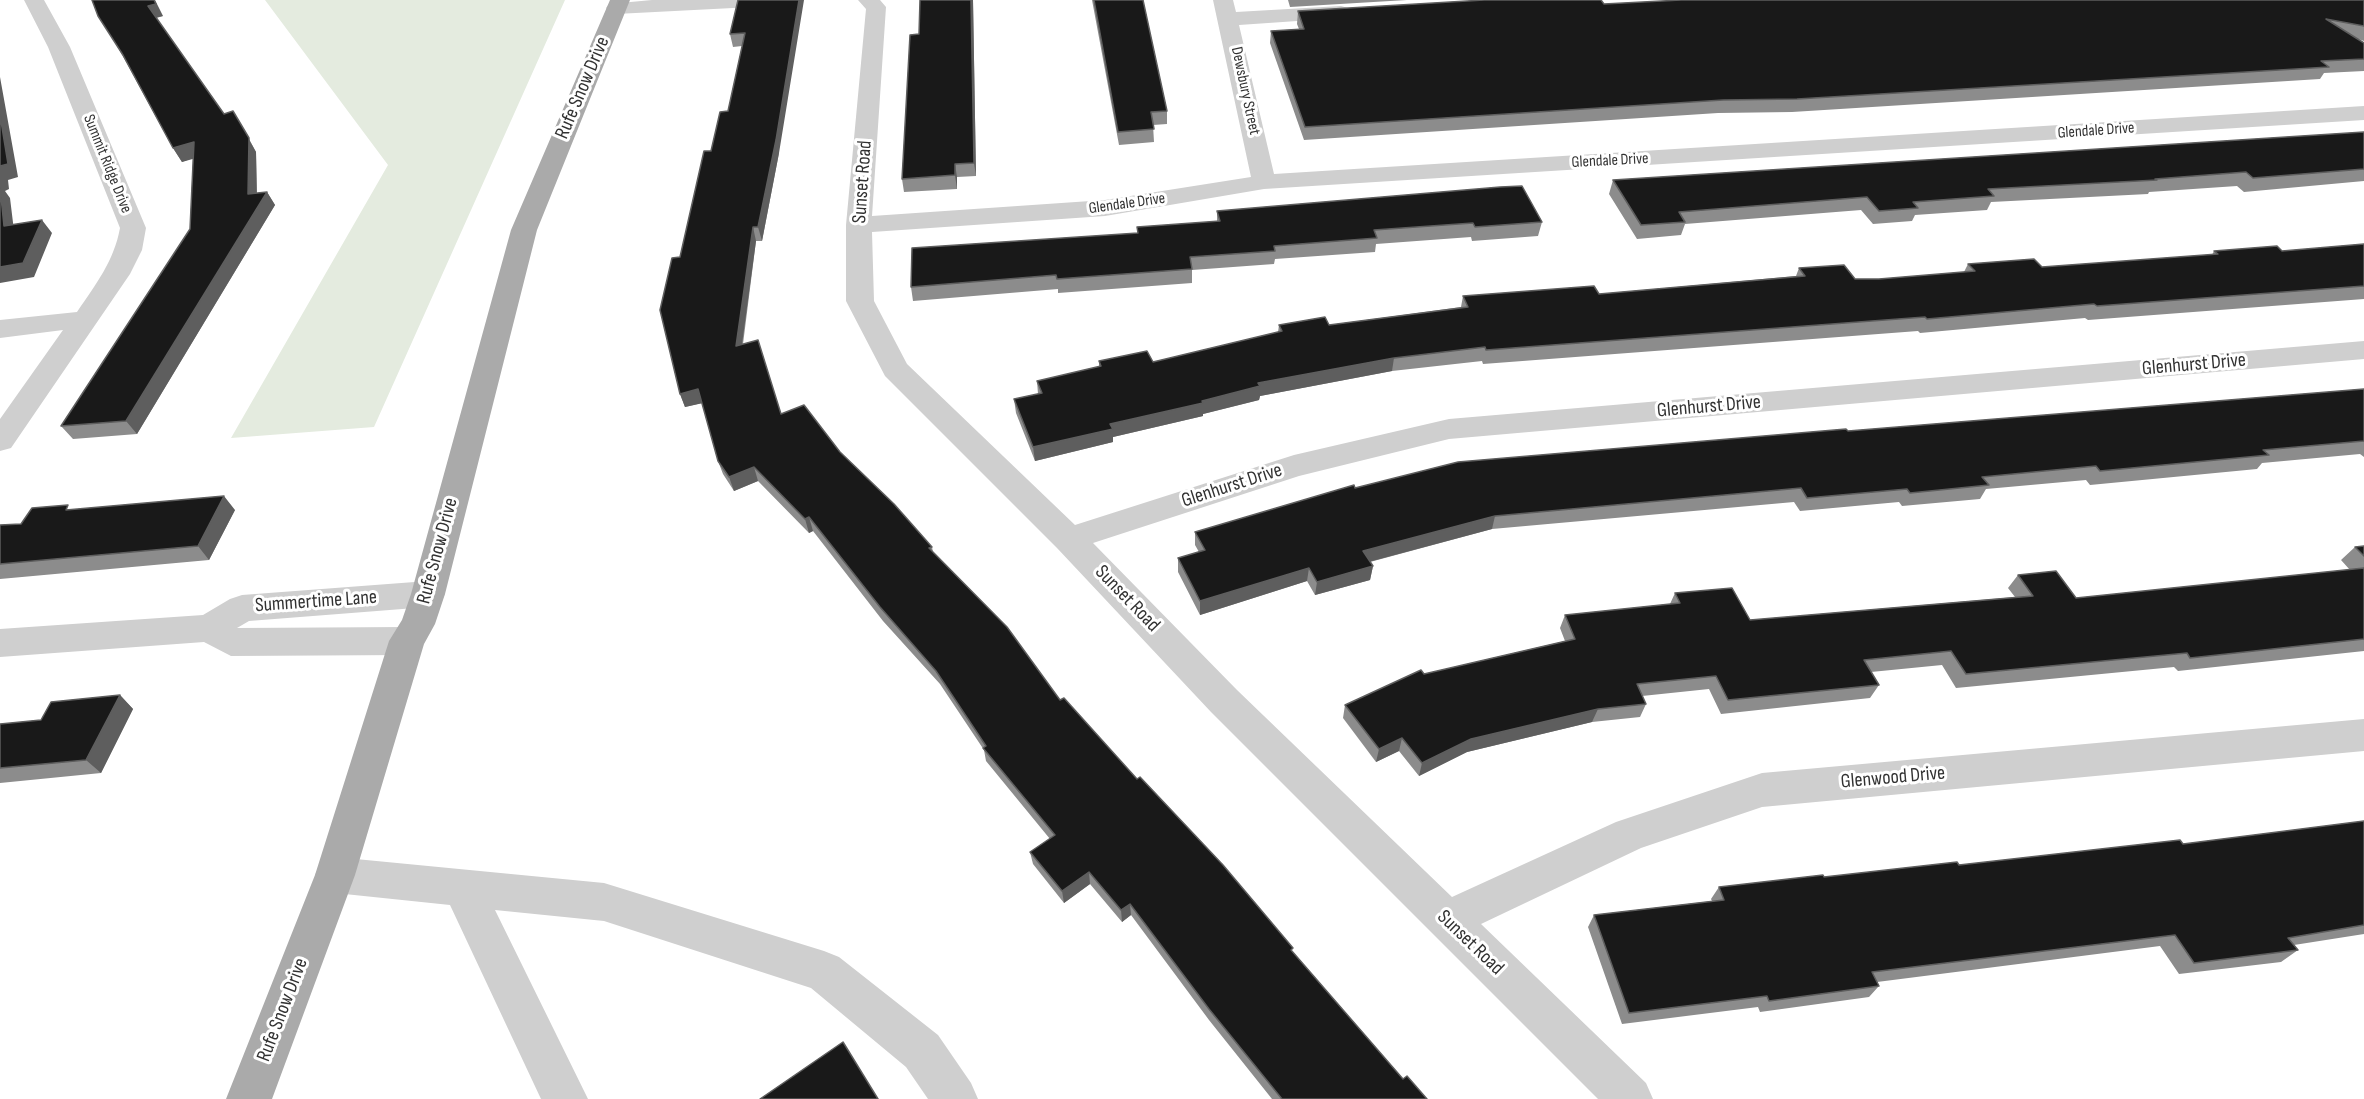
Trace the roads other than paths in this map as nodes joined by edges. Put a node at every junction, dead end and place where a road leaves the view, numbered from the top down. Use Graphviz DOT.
graph roads {
  1 [pos="34,0"];
  2 [pos="772,0"];
  3 [pos="868,0"];
  4 [pos="618,4"];
  5 [pos="1226,10"];
  6 [pos="1360,11"];
  7 [pos="2364,113"];
  8 [pos="1264,182"];
  9 [pos="859,225"];
  10 [pos="87,319"];
  11 [pos="0,329"];
  12 [pos="2364,350"];
  13 [pos="0,441"];
  14 [pos="1069,539"];
  15 [pos="428,594"];
  16 [pos="210,628"];
  17 [pos="407,641"];
  18 [pos="0,643"];
  19 [pos="2364,735"];
  20 [pos="335,875"];
  21 [pos="463,888"];
  22 [pos="1447,920"];
  23 [pos="249,1099"];
  24 [pos="565,1099"];
  25 [pos="955,1099"];
  26 [pos="1630,1099"];
  1 -- 10 [label="street, Summit Ridge Drive"];
  2 -- 4 [label="street"];
  3 -- 9 [label="street, Sunset Road"];
  4 -- 15 [label="main road, Rufe Snow Drive"];
  5 -- 6 [label="street"];
  5 -- 8 [label="street, Dewsbury Street"];
  7 -- 8 [label="street, Glendale Drive"];
  8 -- 9 [label="street, Glendale Drive"];
  9 -- 14 [label="street, Sunset Road"];
  10 -- 11 [label="street"];
  10 -- 13 [label="street, Summit Ridge Drive"];
  12 -- 14 [label="street, Glenhurst Drive"];
  14 -- 22 [label="street, Sunset Road"];
  15 -- 16 [label="street, Summertime Lane"];
  15 -- 17 [label="main road, Rufe Snow Drive"];
  16 -- 17 [label="street, Summertime Lane"];
  16 -- 18 [label="street, Summertime Lane"];
  17 -- 20 [label="main road, Rufe Snow Drive"];
  19 -- 22 [label="street, Glenwood Drive"];
  20 -- 21 [label="street"];
  20 -- 23 [label="main road, Rufe Snow Drive"];
  21 -- 24 [label="street"];
  21 -- 25 [label="street"];
  22 -- 26 [label="street, Sunset Road"];
}
